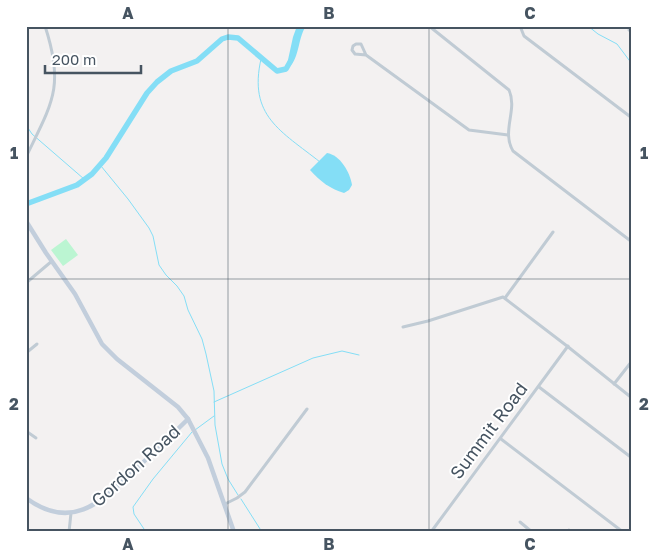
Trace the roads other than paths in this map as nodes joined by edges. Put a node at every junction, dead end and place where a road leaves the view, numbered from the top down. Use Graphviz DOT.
graph roads {
  1 [pos="44,26"];
  2 [pos="429,26"];
  3 [pos="520,26"];
  4 [pos="630,26"];
  5 [pos="632,32"];
  6 [pos="366,55"];
  7 [pos="632,118"];
  8 [pos="508,135"];
  9 [pos="26,157"];
  10 [pos="26,221"];
  11 [pos="553,232"];
  12 [pos="632,242"];
  13 [pos="52,261"];
  14 [pos="26,283"];
  15 [pos="505,298"];
  16 [pos="403,327"];
  17 [pos="37,344"];
  18 [pos="568,346"];
  19 [pos="26,353"];
  20 [pos="632,361"];
  21 [pos="614,384"];
  22 [pos="539,387"];
  23 [pos="632,398"];
  24 [pos="307,408"];
  25 [pos="188,419"];
  26 [pos="26,431"];
  27 [pos="36,438"];
  28 [pos="500,439"];
  29 [pos="632,458"];
  30 [pos="26,498"];
  31 [pos="225,504"];
  32 [pos="71,514"];
  33 [pos="520,522"];
  34 [pos="69,532"];
  35 [pos="234,532"];
  36 [pos="432,532"];
  37 [pos="532,532"];
  38 [pos="624,532"];
  1 -- 9 [label="street"];
  2 -- 8 [label="street"];
  3 -- 7 [label="street"];
  4 -- 5 [label="street"];
  6 -- 6 [label="street"];
  6 -- 8 [label="street"];
  8 -- 12 [label="street"];
  10 -- 13 [label="street"];
  11 -- 15 [label="street"];
  13 -- 14 [label="street"];
  13 -- 25 [label="street"];
  15 -- 16 [label="street"];
  15 -- 18 [label="street"];
  17 -- 19 [label="street"];
  18 -- 21 [label="street"];
  18 -- 22 [label="street, Summit Road"];
  20 -- 21 [label="street"];
  21 -- 23 [label="street"];
  22 -- 28 [label="street, Summit Road"];
  22 -- 29 [label="street"];
  24 -- 31 [label="street"];
  25 -- 31 [label="street"];
  25 -- 32 [label="street, Gordon Road"];
  26 -- 27 [label="street"];
  28 -- 36 [label="street, Summit Road"];
  28 -- 38 [label="street"];
  30 -- 32 [label="street, Gordon Road"];
  31 -- 35 [label="street"];
  32 -- 34 [label="street"];
  33 -- 37 [label="street"];
}
